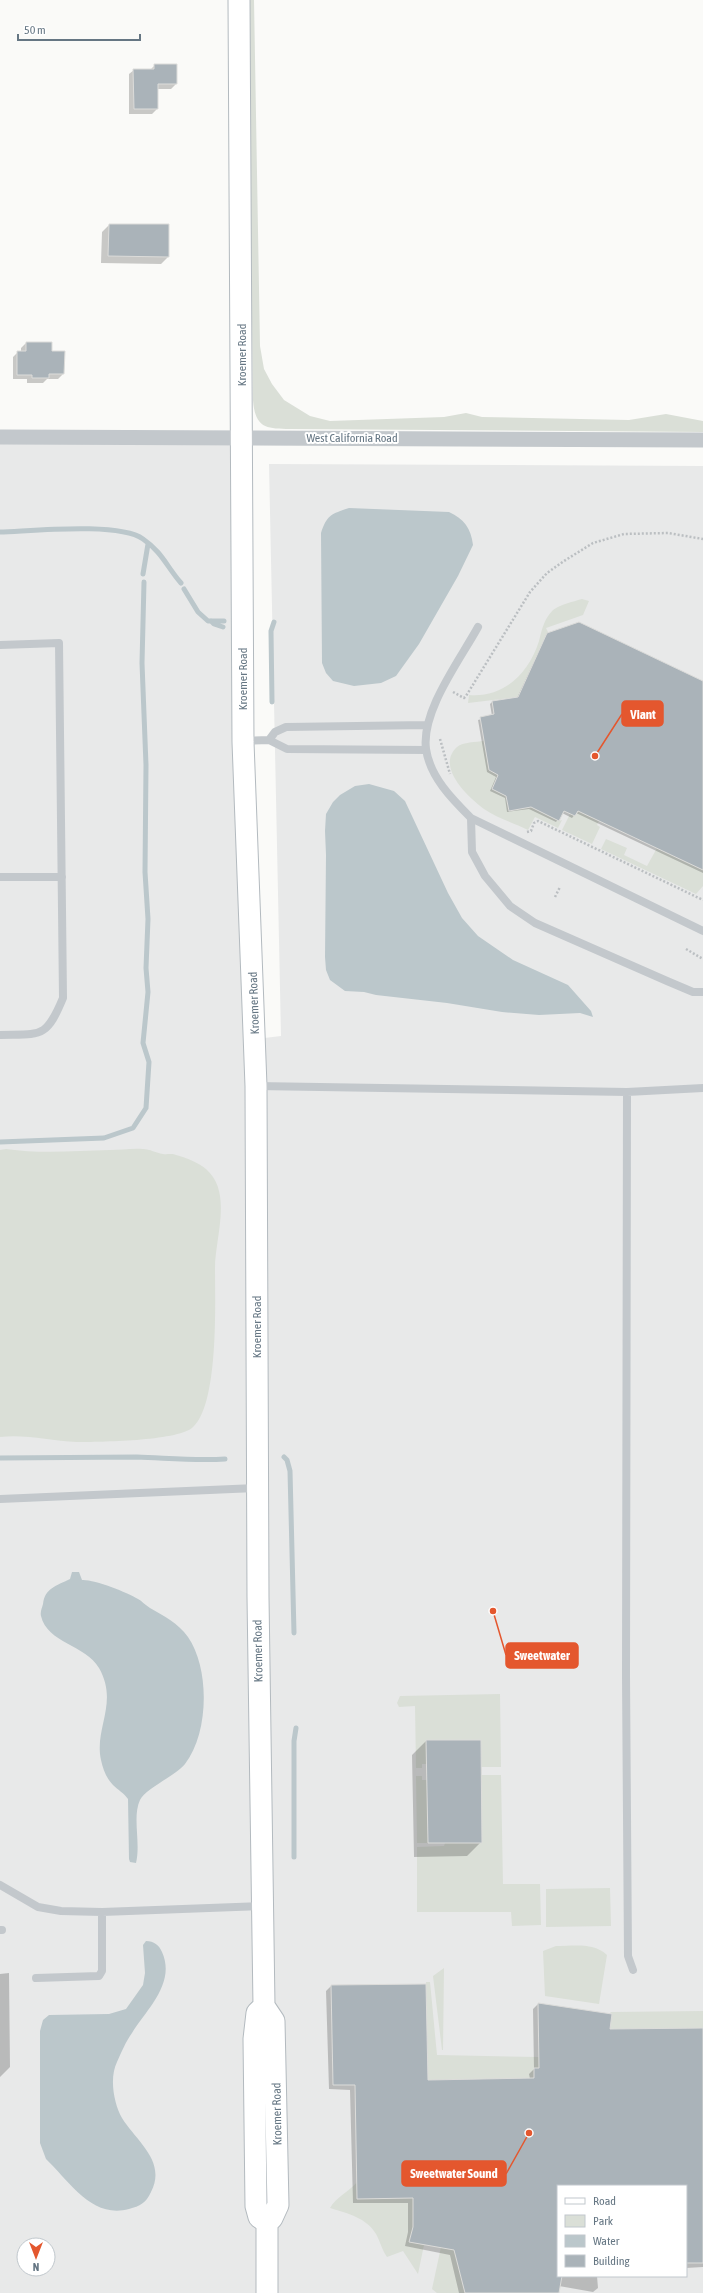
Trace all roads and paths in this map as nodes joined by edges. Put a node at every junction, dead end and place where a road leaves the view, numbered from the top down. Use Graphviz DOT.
graph roads {
  1 [pos="239,0"];
  2 [pos="0,437"];
  3 [pos="242,438"];
  4 [pos="703,440"];
  5 [pos="703,539"];
  6 [pos="478,627"];
  7 [pos="0,645"];
  8 [pos="450,693"];
  9 [pos="427,725"];
  10 [pos="440,736"];
  11 [pos="269,740"];
  12 [pos="243,742"];
  13 [pos="426,750"];
  14 [pos="453,779"];
  15 [pos="470,818"];
  16 [pos="526,832"];
  17 [pos="0,877"];
  18 [pos="62,877"];
  19 [pos="560,888"];
  20 [pos="555,897"];
  21 [pos="703,900"];
  22 [pos="703,931"];
  23 [pos="686,949"];
  24 [pos="703,959"];
  25 [pos="703,992"];
  26 [pos="0,1035"];
  27 [pos="256,1086"];
  28 [pos="703,1088"];
  29 [pos="627,1092"];
  30 [pos="257,1488"];
  31 [pos="0,1499"];
  32 [pos="0,1885"];
  33 [pos="262,1906"];
  34 [pos="102,1912"];
  35 [pos="633,1970"];
  36 [pos="36,1978"];
  37 [pos="267,2293"];
  1 -- 3 [label="street, Kroemer Road"];
  2 -- 3 [label="street, West California Road"];
  3 -- 4 [label="street, West California Road"];
  3 -- 12 [label="street, Kroemer Road"];
  5 -- 8 [label="path"];
  6 -- 9 [label="lane"];
  7 -- 18 [label="lane"];
  9 -- 11 [label="lane"];
  9 -- 13 [label="lane"];
  10 -- 14 [label="path"];
  11 -- 12 [label="lane"];
  11 -- 13 [label="lane"];
  12 -- 27 [label="street, Kroemer Road"];
  13 -- 15 [label="lane"];
  15 -- 22 [label="lane"];
  15 -- 25 [label="lane"];
  16 -- 21 [label="path"];
  17 -- 18 [label="lane"];
  18 -- 26 [label="lane"];
  19 -- 20 [label="path"];
  23 -- 24 [label="path"];
  27 -- 29 [label="lane"];
  27 -- 30 [label="street, Kroemer Road"];
  28 -- 29 [label="lane"];
  29 -- 35 [label="lane"];
  30 -- 31 [label="lane"];
  30 -- 33 [label="street, Kroemer Road"];
  32 -- 34 [label="lane"];
  33 -- 34 [label="lane"];
  33 -- 37 [label="street, Kroemer Road"];
  34 -- 36 [label="lane"];
}
